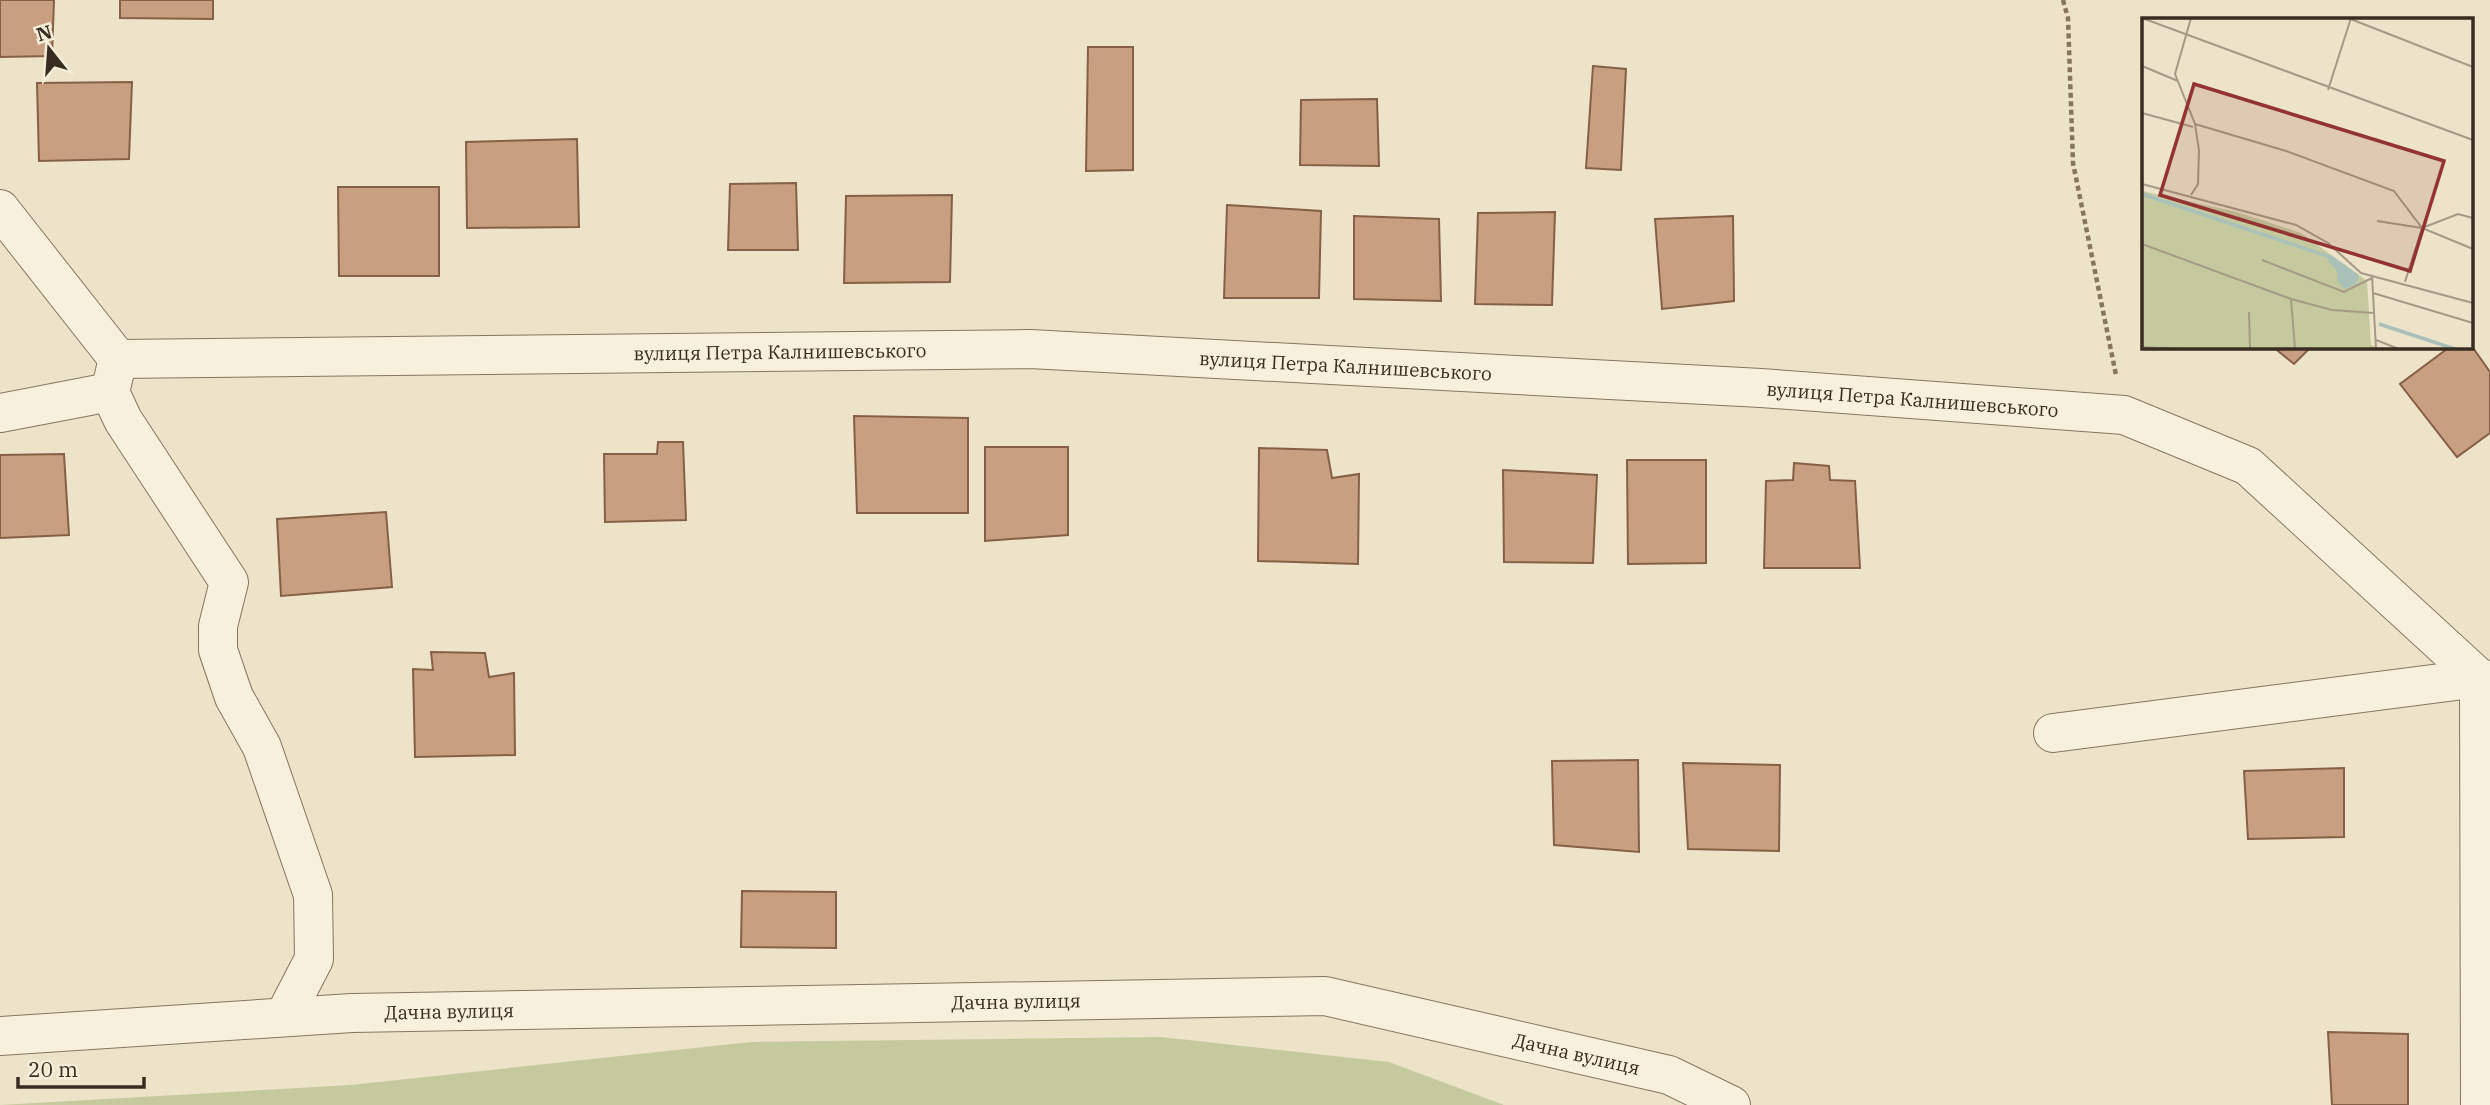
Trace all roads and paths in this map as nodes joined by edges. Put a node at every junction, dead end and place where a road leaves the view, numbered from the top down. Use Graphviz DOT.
graph roads {
  1 [pos="2063,0"];
  2 [pos="0,209"];
  3 [pos="114,376"];
  4 [pos="0,413"];
  5 [pos="2124,415"];
  6 [pos="2486,676"];
  7 [pos="2053,733"];
  8 [pos="284,1017"];
  9 [pos="0,1037"];
  10 [pos="1731,1105"];
  11 [pos="2480,1105"];
  1 -- 5 [label="path"];
  2 -- 3 [label="street"];
  3 -- 4 [label="street, вулиця Петра Калнишевського"];
  3 -- 5 [label="street, вулиця Петра Калнишевського"];
  3 -- 8 [label="street"];
  5 -- 6 [label="street, вулиця Петра Калнишевського"];
  6 -- 7 [label="street"];
  6 -- 11 [label="street"];
  8 -- 9 [label="street, Дачна вулиця"];
  8 -- 10 [label="street, Дачна вулиця"];
}
